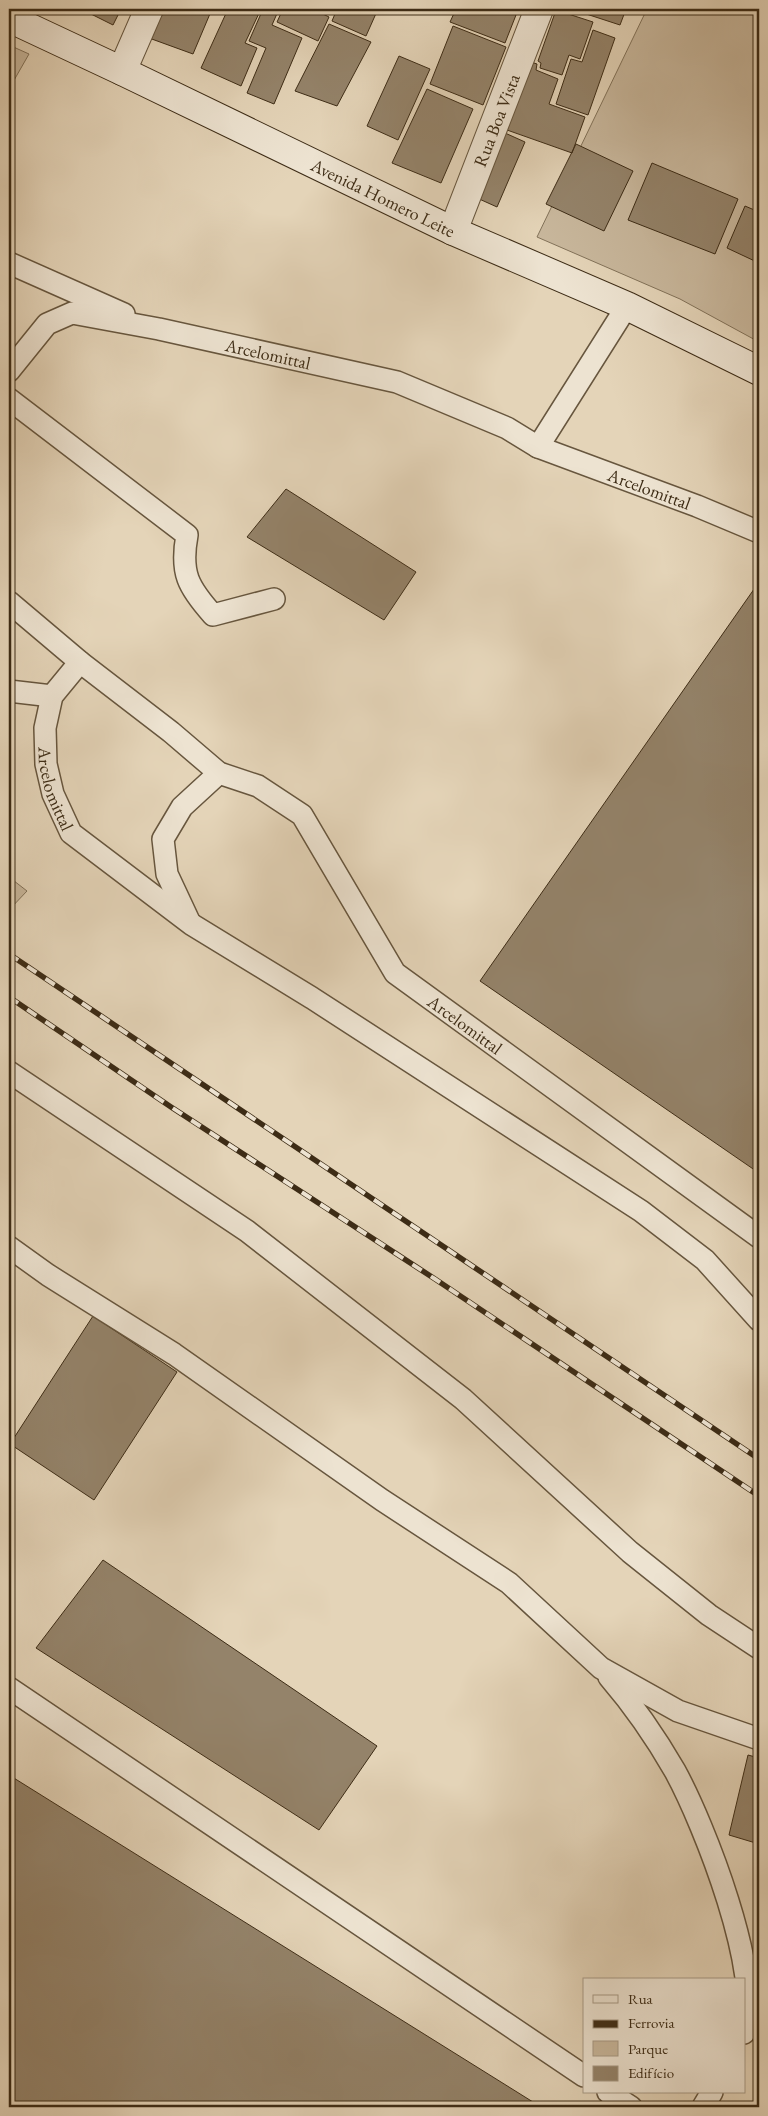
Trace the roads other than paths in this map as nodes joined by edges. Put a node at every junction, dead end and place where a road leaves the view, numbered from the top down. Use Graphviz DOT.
graph roads {
  1 [pos="149,9"];
  2 [pos="539,9"];
  3 [pos="9,18"];
  4 [pos="122,71"];
  5 [pos="453,231"];
  6 [pos="9,263"];
  7 [pos="627,306"];
  8 [pos="159,329"];
  9 [pos="759,371"];
  10 [pos="9,372"];
  11 [pos="9,399"];
  12 [pos="538,447"];
  13 [pos="759,532"];
  14 [pos="274,599"];
  15 [pos="9,602"];
  16 [pos="80,662"];
  17 [pos="9,691"];
  18 [pos="52,696"];
  19 [pos="220,773"];
  20 [pos="191,924"];
  21 [pos="9,1072"];
  22 [pos="759,1237"];
  23 [pos="9,1247"];
  24 [pos="759,1320"];
  25 [pos="759,1648"];
  26 [pos="601,1668"];
  27 [pos="9,1688"];
  28 [pos="759,1739"];
  29 [pos="746,2027"];
  30 [pos="583,2075"];
  31 [pos="611,2094"];
  32 [pos="711,2094"];
  33 [pos="631,2107"];
  34 [pos="703,2107"];
  1 -- 4 [label="street"];
  2 -- 5 [label="street, Rua Boa Vista"];
  3 -- 4 [label="street, Avenida Homero Leite"];
  4 -- 5 [label="street, Avenida Homero Leite"];
  5 -- 7 [label="street, Avenida Homero Leite"];
  6 -- 8 [label="lane"];
  7 -- 9 [label="street, Avenida Homero Leite"];
  7 -- 12 [label="lane"];
  8 -- 10 [label="lane, Arcelomittal"];
  8 -- 12 [label="lane, Arcelomittal"];
  11 -- 14 [label="lane"];
  12 -- 13 [label="lane, Arcelomittal"];
  15 -- 16 [label="lane, Arcelomittal"];
  16 -- 18 [label="lane, Arcelomittal"];
  16 -- 19 [label="lane, Arcelomittal"];
  17 -- 18 [label="lane"];
  18 -- 20 [label="lane, Arcelomittal"];
  19 -- 20 [label="lane"];
  19 -- 22 [label="lane, Arcelomittal"];
  20 -- 24 [label="lane, Arcelomittal"];
  21 -- 25 [label="lane"];
  23 -- 26 [label="lane"];
  26 -- 28 [label="lane"];
  26 -- 29 [label="lane"];
  27 -- 30 [label="lane"];
  31 -- 33 [label="lane"];
  32 -- 34 [label="lane"];
}
